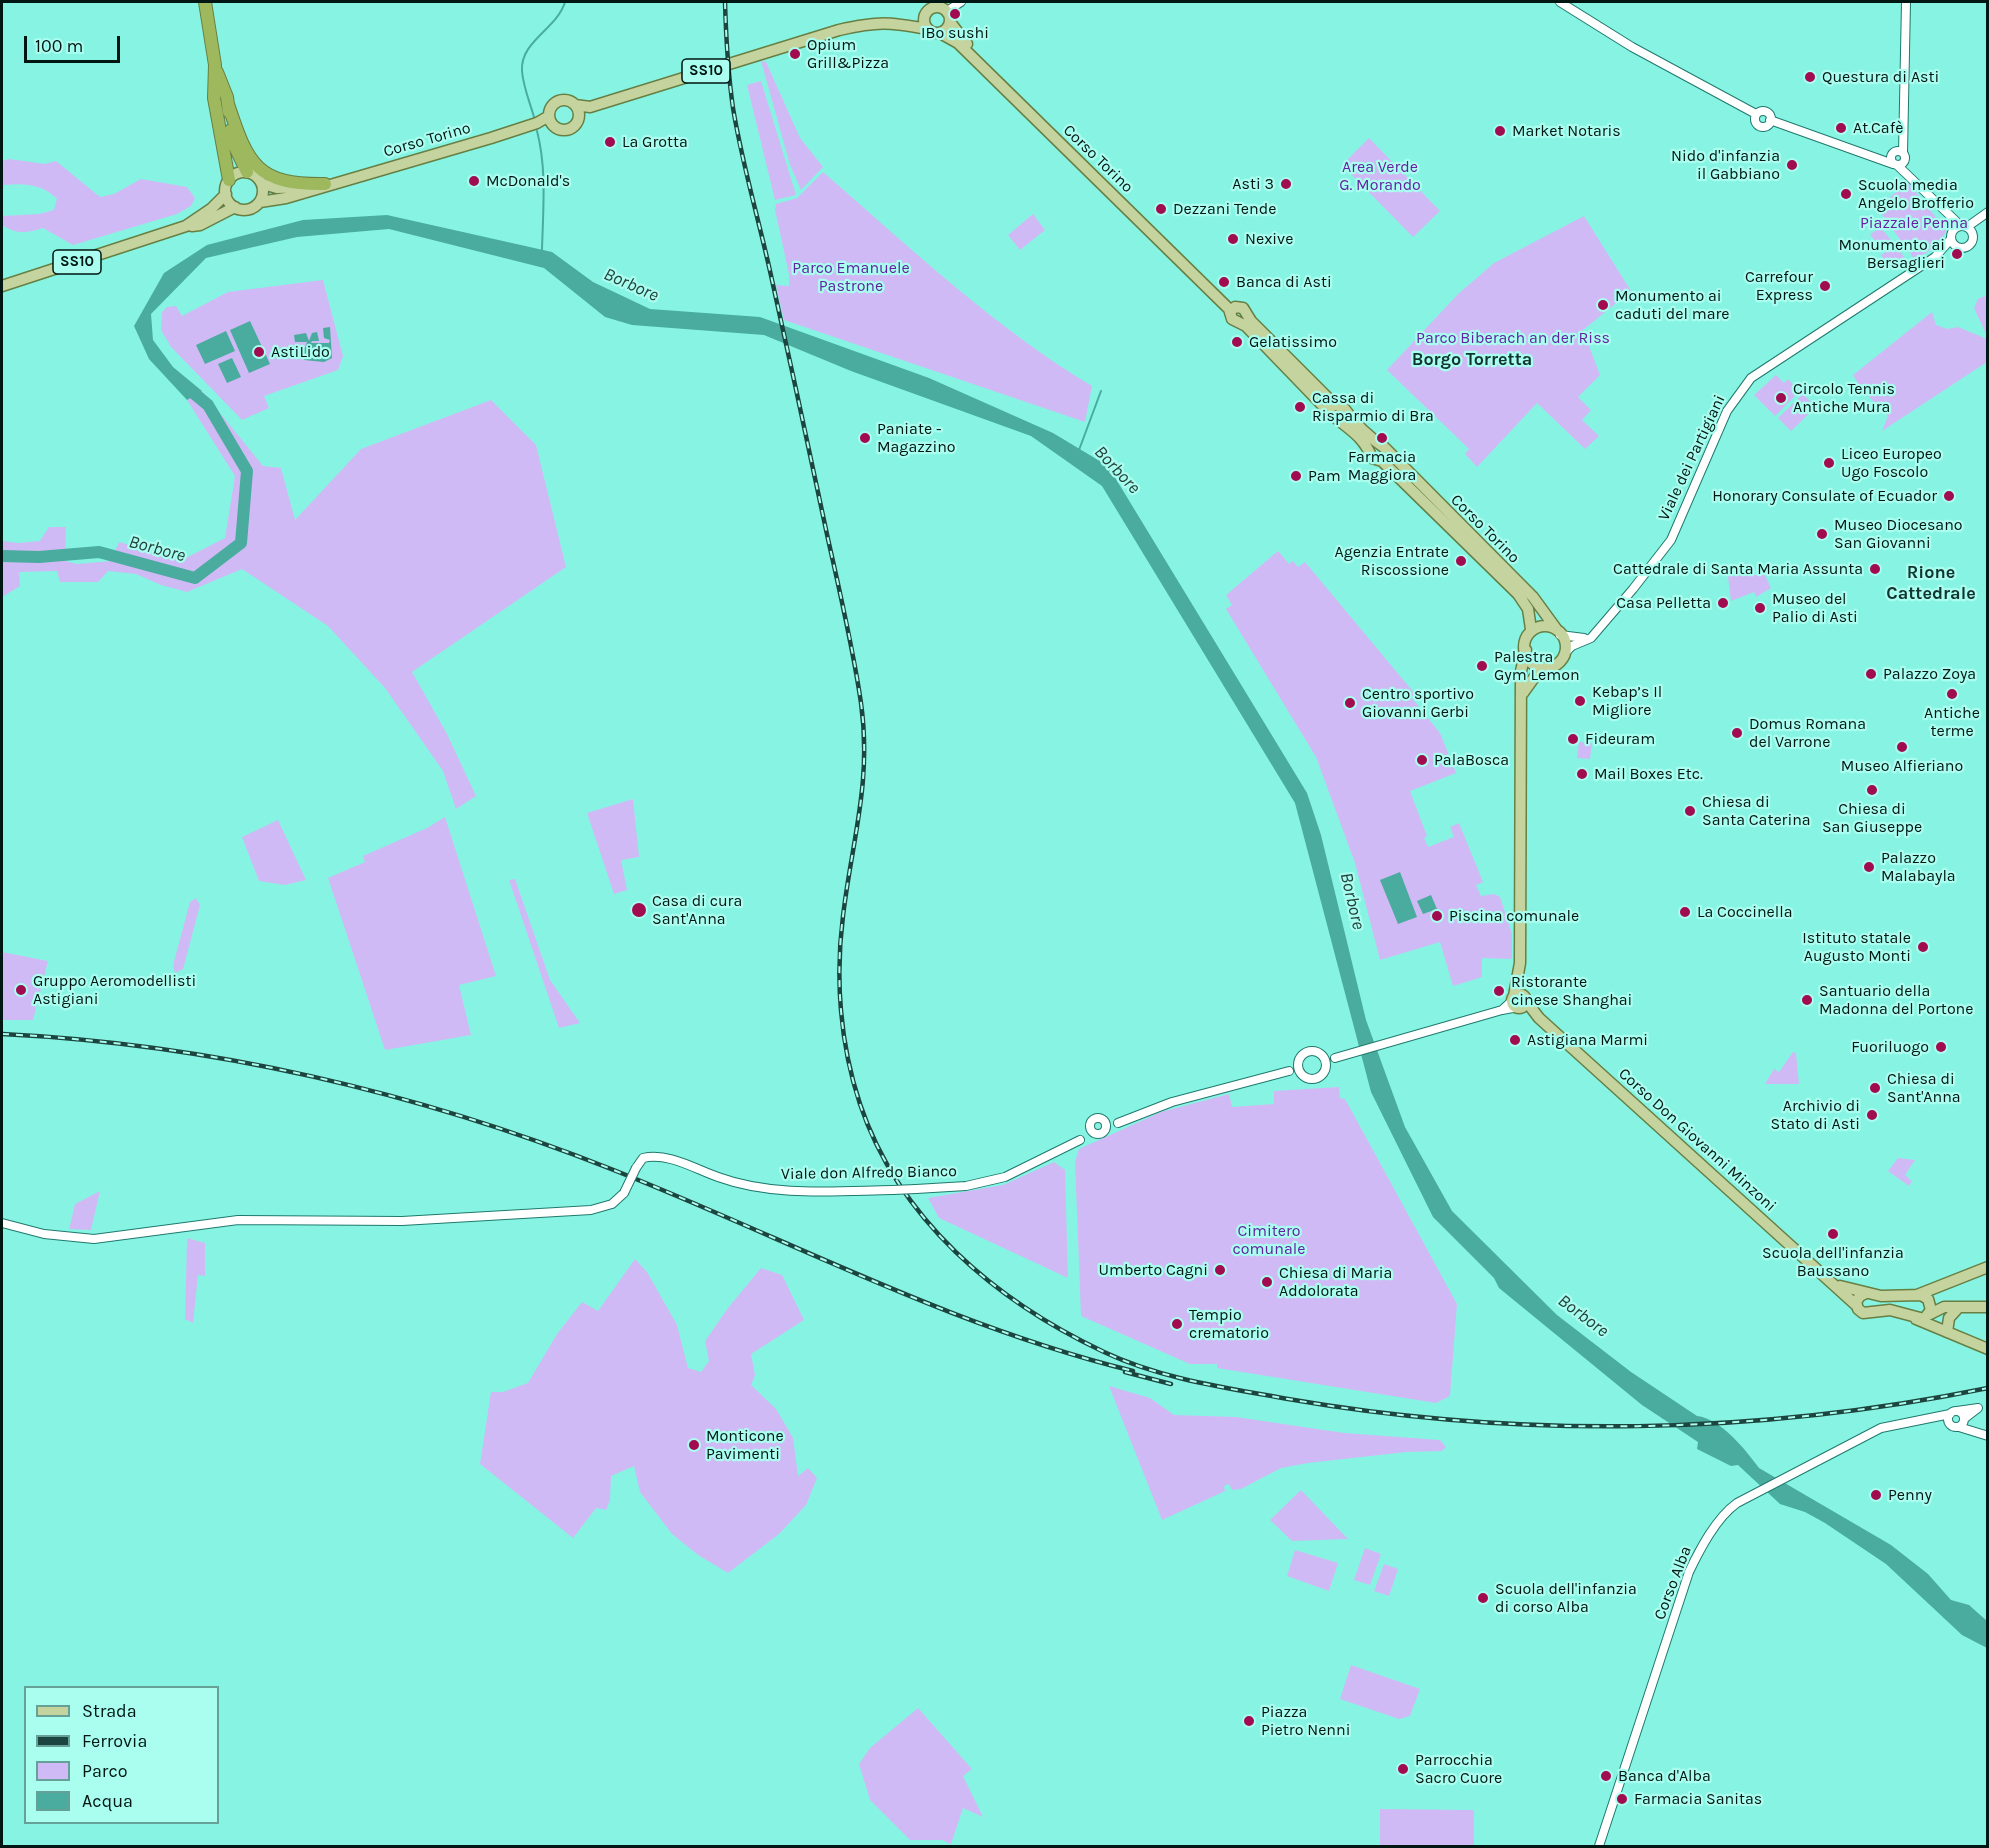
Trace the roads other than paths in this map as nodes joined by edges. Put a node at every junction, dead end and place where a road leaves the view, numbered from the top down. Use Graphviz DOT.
graph roads {
  1 [pos="206,2"];
  2 [pos="961,2"];
  3 [pos="1560,2"];
  4 [pos="1906,2"];
  5 [pos="935,10"];
  6 [pos="903,22"];
  7 [pos="928,29"];
  8 [pos="940,33"];
  9 [pos="215,65"];
  10 [pos="228,104"];
  11 [pos="575,105"];
  12 [pos="590,107"];
  13 [pos="578,117"];
  14 [pos="551,120"];
  15 [pos="1897,158"];
  16 [pos="248,172"];
  17 [pos="229,180"];
  18 [pos="262,184"];
  19 [pos="325,184"];
  20 [pos="226,194"];
  21 [pos="260,202"];
  22 [pos="235,207"];
  23 [pos="1946,212"];
  24 [pos="1985,215"];
  25 [pos="186,226"];
  26 [pos="1964,226"];
  27 [pos="1973,235"];
  28 [pos="1952,236"];
  29 [pos="1959,248"];
  30 [pos="1935,256"];
  31 [pos="2,286"];
  32 [pos="1233,309"];
  33 [pos="1385,457"];
  34 [pos="1531,629"];
  35 [pos="1558,633"];
  36 [pos="1591,638"];
  37 [pos="1526,650"];
  38 [pos="1564,654"];
  39 [pos="1541,668"];
  40 [pos="1522,696"];
  41 [pos="1519,1002"];
  42 [pos="1325,1061"];
  43 [pos="1298,1069"];
  44 [pos="1103,1120"];
  45 [pos="1118,1123"];
  46 [pos="1090,1128"];
  47 [pos="1102,1132"];
  48 [pos="1080,1140"];
  49 [pos="2,1223"];
  50 [pos="1988,1267"];
  51 [pos="1837,1285"];
  52 [pos="1866,1293"];
  53 [pos="1917,1295"];
  54 [pos="1929,1300"];
  55 [pos="1856,1305"];
  56 [pos="1988,1306"];
  57 [pos="1944,1307"];
  58 [pos="1960,1307"];
  59 [pos="1930,1314"];
  60 [pos="1916,1319"];
  61 [pos="1947,1332"];
  62 [pos="1988,1349"];
  63 [pos="1988,1406"];
  64 [pos="1957,1419"];
  65 [pos="1986,1436"];
  66 [pos="1599,1846"];
  1 -- 9 [label="highway"];
  2 -- 5 [label="street"];
  3 -- 15 [label="street"];
  4 -- 15 [label="street"];
  5 -- 6 [label="main road, Corso Torino"];
  5 -- 7 [label="main road"];
  5 -- 8 [label="main road"];
  5 -- 32 [label="main road, Corso Torino"];
  6 -- 7 [label="main road, Corso Torino"];
  6 -- 12 [label="main road, Corso Torino / SS10"];
  7 -- 8 [label="main road, Corso Torino"];
  8 -- 32 [label="main road, Corso Torino"];
  9 -- 10 [label="highway"];
  9 -- 17 [label="highway"];
  10 -- 16 [label="highway"];
  10 -- 19 [label="highway"];
  11 -- 12 [label="main road, Corso Torino / SS10"];
  11 -- 13 [label="main road"];
  11 -- 14 [label="main road, Corso Torino / SS10"];
  12 -- 13 [label="main road, Corso Torino / SS10"];
  13 -- 14 [label="main road, Corso Torino / SS10"];
  14 -- 19 [label="main road, Corso Torino / SS10"];
  15 -- 23 [label="street"];
  16 -- 17 [label="main road"];
  16 -- 18 [label="main road"];
  17 -- 20 [label="main road"];
  18 -- 19 [label="main road, Corso Torino"];
  18 -- 21 [label="main road"];
  19 -- 21 [label="main road, Corso Torino"];
  20 -- 22 [label="main road"];
  20 -- 25 [label="main road, Corso Torino"];
  21 -- 22 [label="main road, Corso Torino"];
  22 -- 25 [label="main road, Corso Torino"];
  23 -- 26 [label="street"];
  23 -- 28 [label="street"];
  24 -- 26 [label="street"];
  24 -- 27 [label="street"];
  25 -- 31 [label="main road, Corso Torino / SS10"];
  26 -- 27 [label="street"];
  26 -- 28 [label="street, Viale dei Partigiani"];
  27 -- 29 [label="street"];
  28 -- 29 [label="street"];
  28 -- 30 [label="street, Viale dei Partigiani"];
  29 -- 30 [label="street, Viale dei Partigiani"];
  30 -- 36 [label="street, Viale dei Partigiani"];
  32 -- 33 [label="main road, Corso Torino"];
  33 -- 34 [label="main road, Corso Torino"];
  33 -- 35 [label="main road, Corso Torino"];
  34 -- 35 [label="main road"];
  34 -- 37 [label="main road"];
  35 -- 36 [label="street"];
  35 -- 38 [label="main road"];
  36 -- 38 [label="street, Viale dei Partigiani"];
  37 -- 39 [label="main road"];
  37 -- 40 [label="main road, Corso Don Giovanni Minzoni"];
  38 -- 39 [label="main road"];
  39 -- 40 [label="main road"];
  40 -- 41 [label="main road, Corso Don Giovanni Minzoni"];
  41 -- 42 [label="street"];
  41 -- 51 [label="main road, Corso Don Giovanni Minzoni"];
  42 -- 43 [label="street"];
  42 -- 43 [label="street"];
  43 -- 45 [label="street, Viale don Alfredo Bianco"];
  44 -- 45 [label="street"];
  44 -- 46 [label="street, Viale don Alfredo Bianco"];
  44 -- 47 [label="street"];
  45 -- 47 [label="street, Viale don Alfredo Bianco"];
  46 -- 47 [label="street"];
  46 -- 48 [label="street, Viale don Alfredo Bianco"];
  47 -- 48 [label="street, Viale don Alfredo Bianco"];
  48 -- 49 [label="street, Viale don Alfredo Bianco, bridge"];
  50 -- 53 [label="main road"];
  51 -- 52 [label="main road, Corso Don Giovanni Minzoni"];
  51 -- 55 [label="main road, Corso Don Giovanni Minzoni"];
  52 -- 53 [label="main road, Corso Don Giovanni Minzoni"];
  52 -- 55 [label="main road"];
  53 -- 54 [label="main road"];
  54 -- 57 [label="main road"];
  54 -- 59 [label="main road"];
  55 -- 60 [label="main road"];
  56 -- 58 [label="main road"];
  57 -- 58 [label="main road"];
  57 -- 59 [label="main road"];
  58 -- 61 [label="main road"];
  59 -- 60 [label="main road"];
  60 -- 61 [label="main road"];
  61 -- 62 [label="main road"];
  63 -- 64 [label="street, Corso Alba"];
  64 -- 65 [label="street"];
  64 -- 66 [label="street, Corso Alba"];
}
